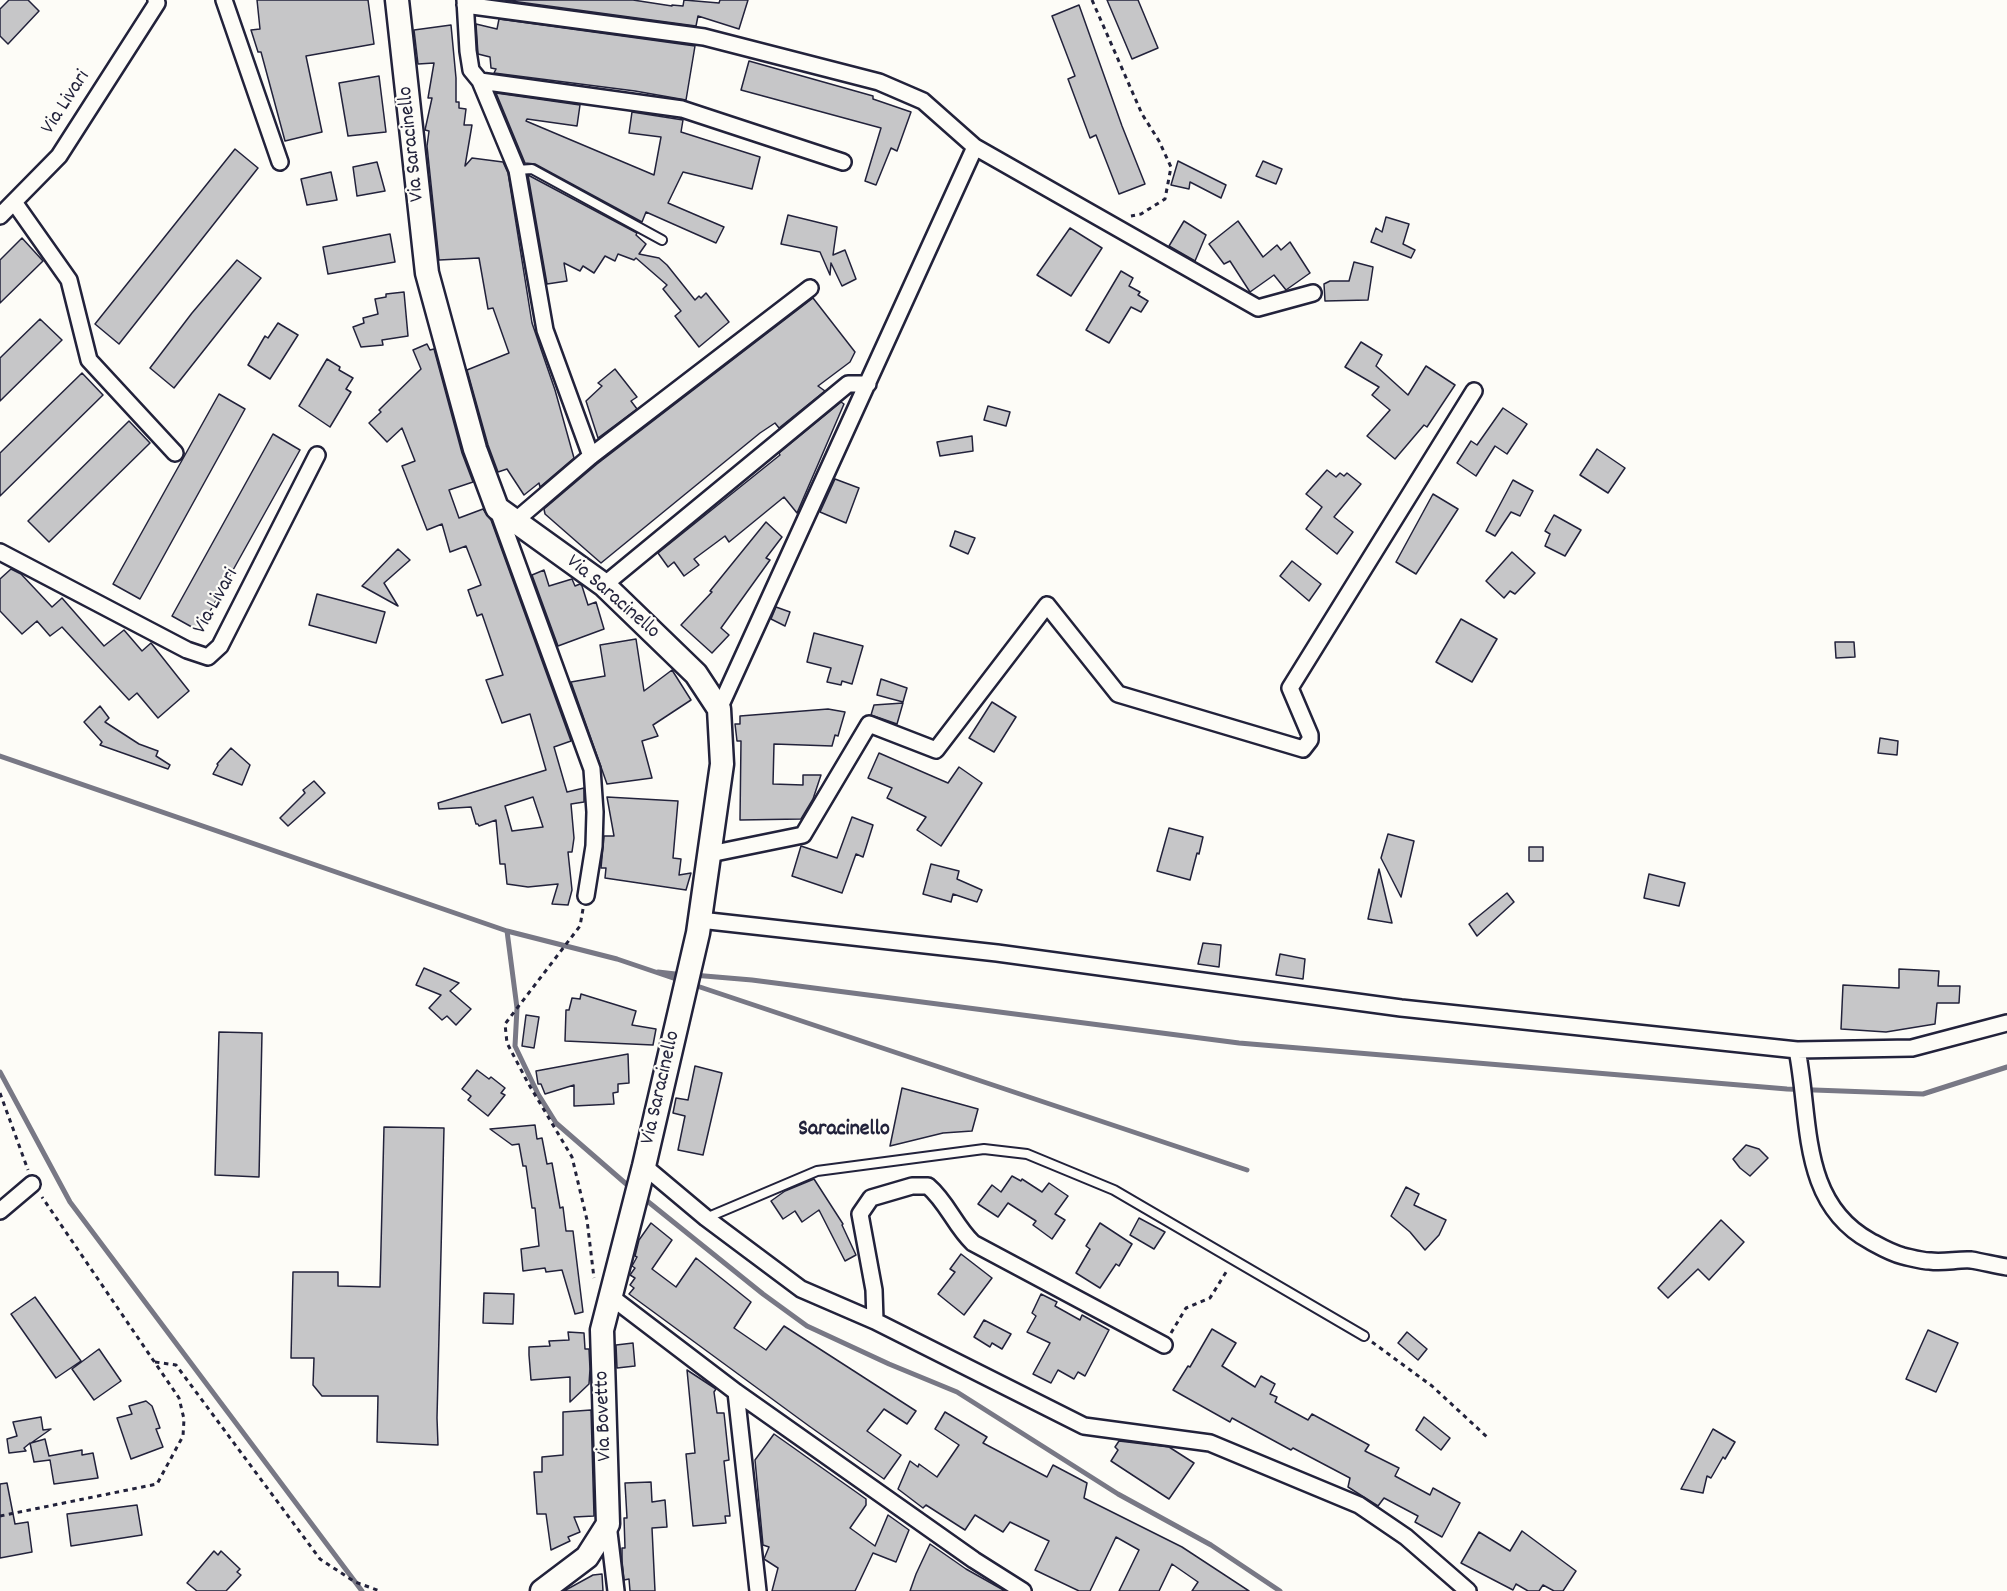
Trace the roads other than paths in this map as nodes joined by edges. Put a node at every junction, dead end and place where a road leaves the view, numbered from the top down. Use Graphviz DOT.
graph roads {
  1 [pos="224,0"];
  2 [pos="397,0"];
  3 [pos="157,1"];
  4 [pos="465,3"];
  5 [pos="480,81"];
  6 [pos="975,147"];
  7 [pos="280,162"];
  8 [pos="843,162"];
  9 [pos="517,170"];
  10 [pos="14,202"];
  11 [pos="0,216"];
  12 [pos="662,240"];
  13 [pos="810,288"];
  14 [pos="1312,293"];
  15 [pos="867,384"];
  16 [pos="1474,391"];
  17 [pos="175,453"];
  18 [pos="317,455"];
  19 [pos="591,456"];
  20 [pos="506,515"];
  21 [pos="0,552"];
  22 [pos="604,585"];
  23 [pos="719,709"];
  24 [pos="710,854"];
  25 [pos="586,897"];
  26 [pos="699,927"];
  27 [pos="2007,1023"];
  28 [pos="1797,1050"];
  29 [pos="643,1171"];
  30 [pos="32,1184"];
  31 [pos="0,1211"];
  32 [pos="631,1217"];
  33 [pos="706,1218"];
  34 [pos="2007,1267"];
  35 [pos="610,1296"];
  36 [pos="876,1321"];
  37 [pos="1364,1336"];
  38 [pos="1164,1345"];
  39 [pos="735,1392"];
  40 [pos="608,1524"];
  41 [pos="542,1591"];
  42 [pos="616,1591"];
  43 [pos="758,1591"];
  44 [pos="1023,1591"];
  45 [pos="1468,1591"];
  1 -- 7 [label="street"];
  2 -- 20 [label="street, Via Saracinello"];
  3 -- 10 [label="street, Via Livari"];
  4 -- 5 [label="street"];
  4 -- 6 [label="street"];
  5 -- 8 [label="street"];
  5 -- 9 [label="street"];
  6 -- 14 [label="street"];
  6 -- 15 [label="street"];
  9 -- 12 [label="lane"];
  9 -- 19 [label="street"];
  10 -- 11 [label="street, Via Livari"];
  10 -- 17 [label="street"];
  13 -- 19 [label="street"];
  15 -- 22 [label="street"];
  15 -- 23 [label="street"];
  16 -- 24 [label="street"];
  18 -- 21 [label="street, Via Livari"];
  19 -- 20 [label="street"];
  20 -- 22 [label="street, Via Saracinello"];
  20 -- 25 [label="street"];
  22 -- 23 [label="street, Via Saracinello"];
  23 -- 24 [label="street, Via Saracinello"];
  24 -- 26 [label="street, Via Saracinello"];
  26 -- 28 [label="street"];
  26 -- 29 [label="street, Via Saracinello"];
  27 -- 28 [label="street"];
  28 -- 34 [label="street"];
  29 -- 32 [label="street, Via Saracinello"];
  29 -- 33 [label="street"];
  30 -- 31 [label="street"];
  32 -- 35 [label="street, Via Bovetto"];
  33 -- 36 [label="street"];
  33 -- 37 [label="lane"];
  35 -- 39 [label="street"];
  35 -- 40 [label="street, Via Bovetto"];
  36 -- 38 [label="street"];
  36 -- 45 [label="street"];
  39 -- 43 [label="street"];
  39 -- 44 [label="street"];
  40 -- 41 [label="street"];
  40 -- 42 [label="street"];
}
